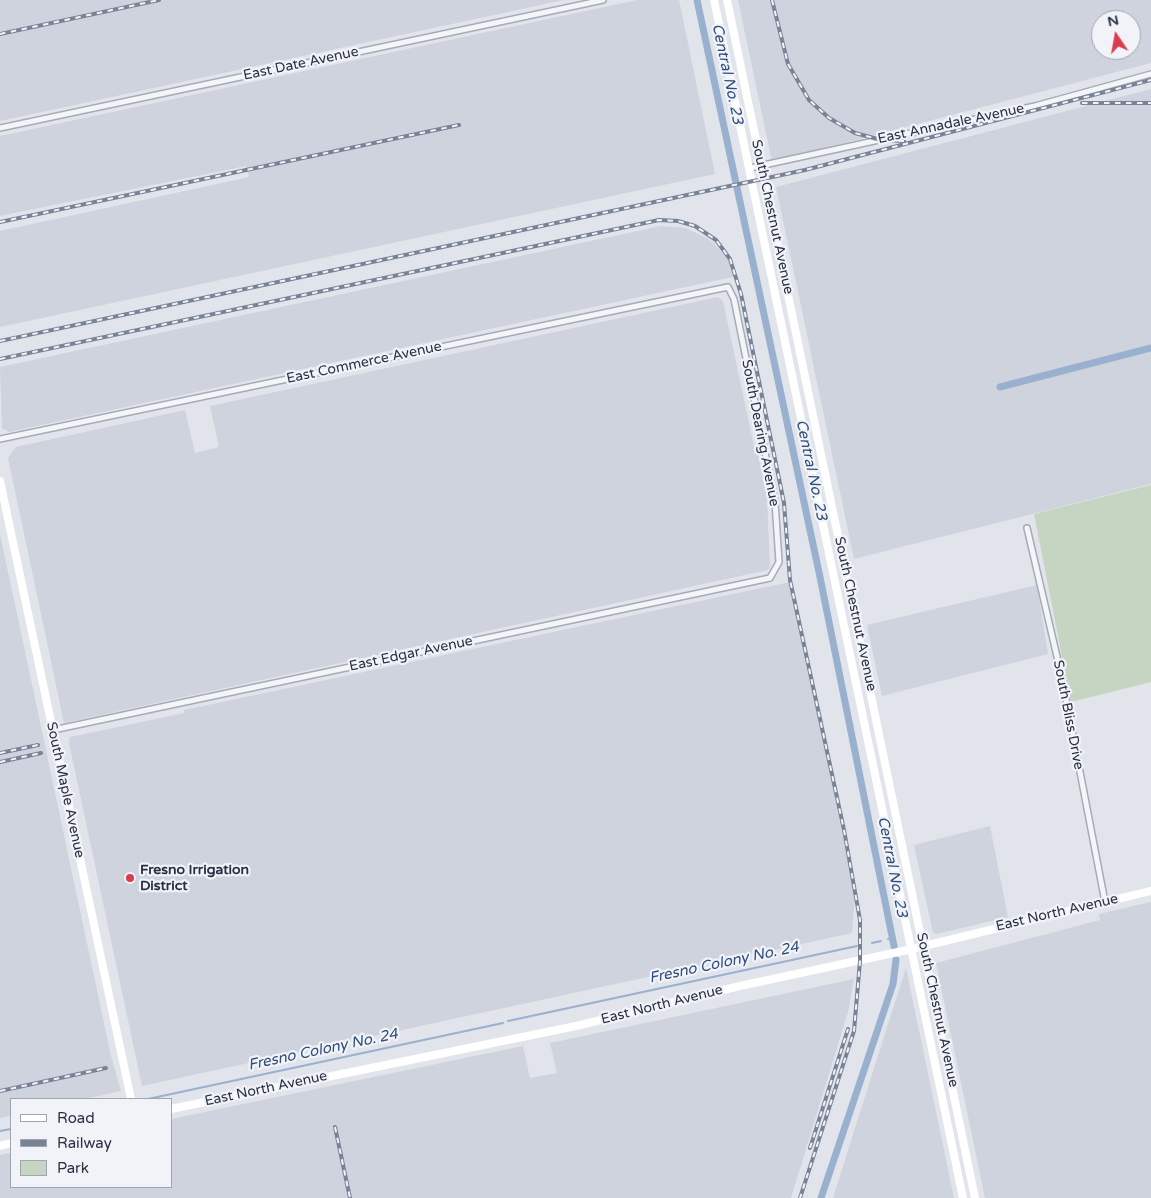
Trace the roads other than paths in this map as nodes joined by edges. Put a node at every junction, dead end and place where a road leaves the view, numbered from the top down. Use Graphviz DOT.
graph roads {
  1 [pos="603,0"];
  2 [pos="714,0"];
  3 [pos="727,0"];
  4 [pos="1151,74"];
  5 [pos="0,128"];
  6 [pos="761,166"];
  7 [pos="750,168"];
  8 [pos="728,288"];
  9 [pos="0,439"];
  10 [pos="0,481"];
  11 [pos="1026,528"];
  12 [pos="844,562"];
  13 [pos="832,565"];
  14 [pos="770,578"];
  15 [pos="53,730"];
  16 [pos="1151,891"];
  17 [pos="1105,902"];
  18 [pos="924,946"];
  19 [pos="912,949"];
  20 [pos="131,1098"];
  21 [pos="172,1109"];
  22 [pos="963,1198"];
  23 [pos="975,1198"];
  1 -- 5 [label="street, East Date Avenue"];
  2 -- 7 [label="main road, South Chestnut Avenue"];
  3 -- 6 [label="main road, South Chestnut Avenue"];
  4 -- 6 [label="street, East Annadale Avenue"];
  6 -- 7 [label="street, East Annadale Avenue"];
  6 -- 12 [label="main road, South Chestnut Avenue"];
  7 -- 13 [label="main road, South Chestnut Avenue"];
  8 -- 9 [label="street, East Commerce Avenue"];
  8 -- 14 [label="street, South Dearing Avenue"];
  10 -- 15 [label="main road, South Maple Avenue"];
  11 -- 17 [label="street, South Bliss Drive"];
  12 -- 13 [label="main road"];
  12 -- 18 [label="main road, South Chestnut Avenue"];
  13 -- 19 [label="main road, South Chestnut Avenue"];
  14 -- 15 [label="street, East Edgar Avenue"];
  15 -- 20 [label="main road, South Maple Avenue"];
  16 -- 17 [label="main road, East North Avenue"];
  17 -- 18 [label="main road, East North Avenue"];
  18 -- 19 [label="main road, East North Avenue"];
  18 -- 23 [label="main road, South Chestnut Avenue"];
  19 -- 21 [label="main road, East North Avenue"];
  19 -- 22 [label="main road, South Chestnut Avenue"];
}
